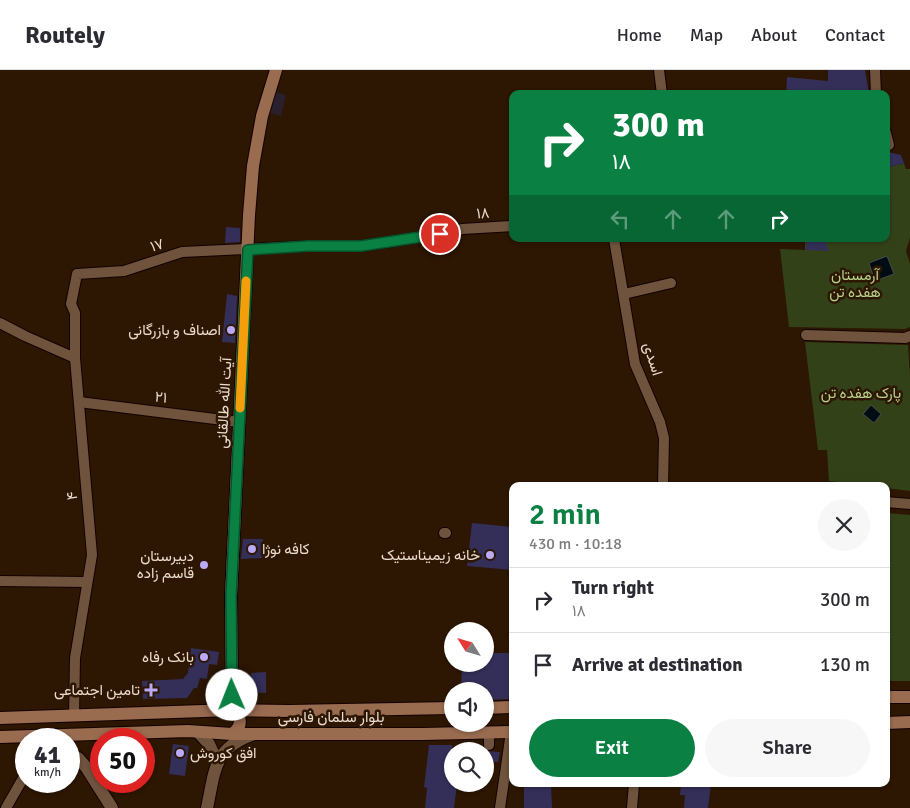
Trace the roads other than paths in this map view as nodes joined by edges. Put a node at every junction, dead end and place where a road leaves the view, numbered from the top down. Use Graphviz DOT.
graph roads {
  1 [pos="276,70"];
  2 [pos="658,70"];
  3 [pos="875,70"];
  4 [pos="661,90"];
  5 [pos="876,90"];
  6 [pos="509,226"];
  7 [pos="615,242"];
  8 [pos="245,247"];
  9 [pos="77,274"];
  10 [pos="671,283"];
  11 [pos="624,294"];
  12 [pos="0,323"];
  13 [pos="806,335"];
  14 [pos="910,336"];
  15 [pos="75,358"];
  16 [pos="79,402"];
  17 [pos="239,422"];
  18 [pos="663,482"];
  19 [pos="890,502"];
  20 [pos="910,504"];
  21 [pos="0,581"];
  22 [pos="87,582"];
  23 [pos="890,697"];
  24 [pos="909,698"];
  25 [pos="494,706"];
  26 [pos="509,707"];
  27 [pos="444,708"];
  28 [pos="232,710"];
  29 [pos="268,710"];
  30 [pos="74,716"];
  31 [pos="0,718"];
  32 [pos="909,721"];
  33 [pos="890,723"];
  34 [pos="198,732"];
  35 [pos="261,733"];
  36 [pos="509,733"];
  37 [pos="232,734"];
  38 [pos="80,736"];
  39 [pos="0,737"];
  40 [pos="15,737"];
  41 [pos="509,751"];
  42 [pos="80,760"];
  43 [pos="217,762"];
  44 [pos="634,787"];
  45 [pos="15,792"];
  46 [pos="6,808"];
  47 [pos="112,808"];
  48 [pos="207,808"];
  49 [pos="500,808"];
  50 [pos="632,808"];
  1 -- 8 [label="main road, آیت الله طالقانی"];
  2 -- 4 [label="street"];
  3 -- 5 [label="street"];
  6 -- 8 [label="street, ۱۸"];
  7 -- 11 [label="street, اسدی"];
  8 -- 9 [label="street, ۱۷"];
  8 -- 17 [label="main road, آیت الله طالقانی"];
  9 -- 15 [label="street, ۴"];
  10 -- 11 [label="street"];
  11 -- 18 [label="street, اسدی"];
  12 -- 15 [label="street"];
  13 -- 14 [label="street"];
  15 -- 16 [label="street, ۴"];
  16 -- 17 [label="street, ۲۱"];
  16 -- 22 [label="street, ۴"];
  17 -- 28 [label="main road, آیت الله طالقانی"];
  19 -- 20 [label="street"];
  21 -- 22 [label="street"];
  22 -- 30 [label="street, ۴"];
  23 -- 24 [label="main road"];
  25 -- 26 [label="main road"];
  27 -- 29 [label="main road, بلوار سلمان فارسی"];
  28 -- 29 [label="main road, بلوار سلمان فارسی"];
  28 -- 30 [label="main road, بلوار سلمان فارسی"];
  28 -- 37 [label="main road, آیت الله طالقانی"];
  29 -- 35 [label="main road"];
  30 -- 31 [label="main road, بلوار سلمان فارسی"];
  32 -- 33 [label="main road"];
  34 -- 37 [label="main road, بلوار سلمان فارسی"];
  34 -- 38 [label="main road, بلوار سلمان فارسی"];
  34 -- 43 [label="street"];
  35 -- 36 [label="main road, بلوار سلمان فارسی"];
  35 -- 37 [label="main road, بلوار سلمان فارسی"];
  35 -- 43 [label="street"];
  39 -- 40 [label="main road, بلوار سلمان فارسی"];
  41 -- 49 [label="street"];
  42 -- 47 [label="street"];
  43 -- 48 [label="street"];
  44 -- 50 [label="street"];
  45 -- 46 [label="street"];
}
